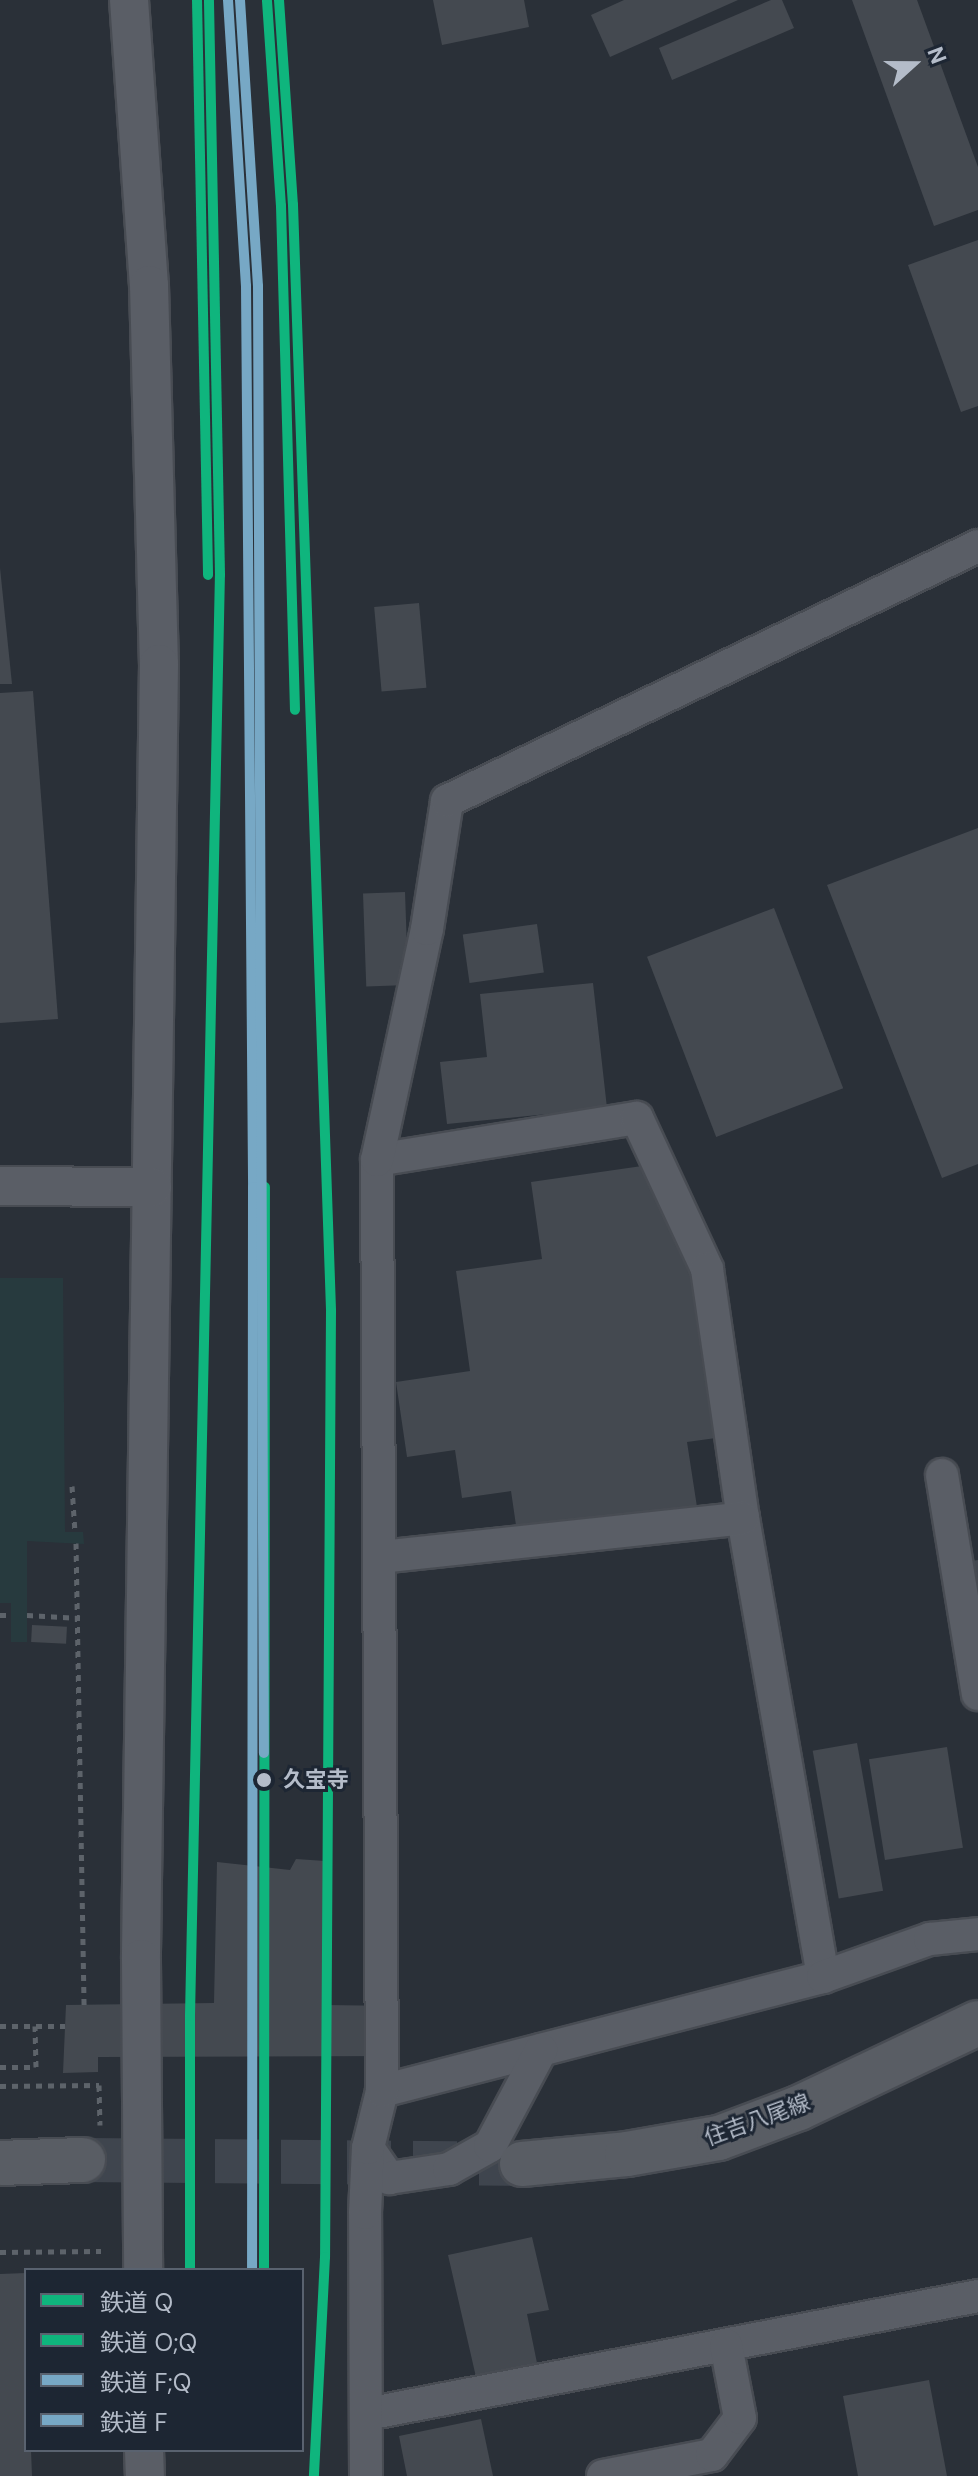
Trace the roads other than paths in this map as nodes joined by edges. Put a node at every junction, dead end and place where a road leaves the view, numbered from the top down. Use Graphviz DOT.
graph roads {
  1 [pos="129,0"];
  2 [pos="978,546"];
  3 [pos="377,1160"];
  4 [pos="0,1186"];
  5 [pos="152,1187"];
  6 [pos="942,1475"];
  7 [pos="743,1518"];
  8 [pos="381,1557"];
  9 [pos="978,1694"];
  10 [pos="978,1934"];
  11 [pos="823,1977"];
  12 [pos="978,2023"];
  13 [pos="541,2050"];
  14 [pos="382,2091"];
  15 [pos="368,2148"];
  16 [pos="83,2160"];
  17 [pos="0,2163"];
  18 [pos="522,2164"];
  19 [pos="143,2268"];
  20 [pos="978,2296"];
  21 [pos="726,2345"];
  22 [pos="367,2414"];
  23 [pos="144,2452"];
  24 [pos="145,2476"];
  25 [pos="366,2476"];
  26 [pos="603,2476"];
  1 -- 5 [label="street"];
  2 -- 3 [label="street"];
  3 -- 7 [label="street"];
  3 -- 8 [label="street"];
  4 -- 5 [label="street"];
  5 -- 19 [label="street"];
  6 -- 9 [label="street"];
  7 -- 8 [label="street"];
  7 -- 11 [label="street"];
  8 -- 14 [label="street"];
  10 -- 11 [label="street"];
  11 -- 13 [label="street"];
  12 -- 18 [label="main road, 住吉八尾線"];
  13 -- 14 [label="street"];
  13 -- 15 [label="street"];
  14 -- 15 [label="street"];
  15 -- 22 [label="street"];
  16 -- 17 [label="main road"];
  20 -- 21 [label="street"];
  21 -- 22 [label="street"];
  21 -- 26 [label="street"];
  22 -- 25 [label="street"];
  23 -- 24 [label="street"];
}
